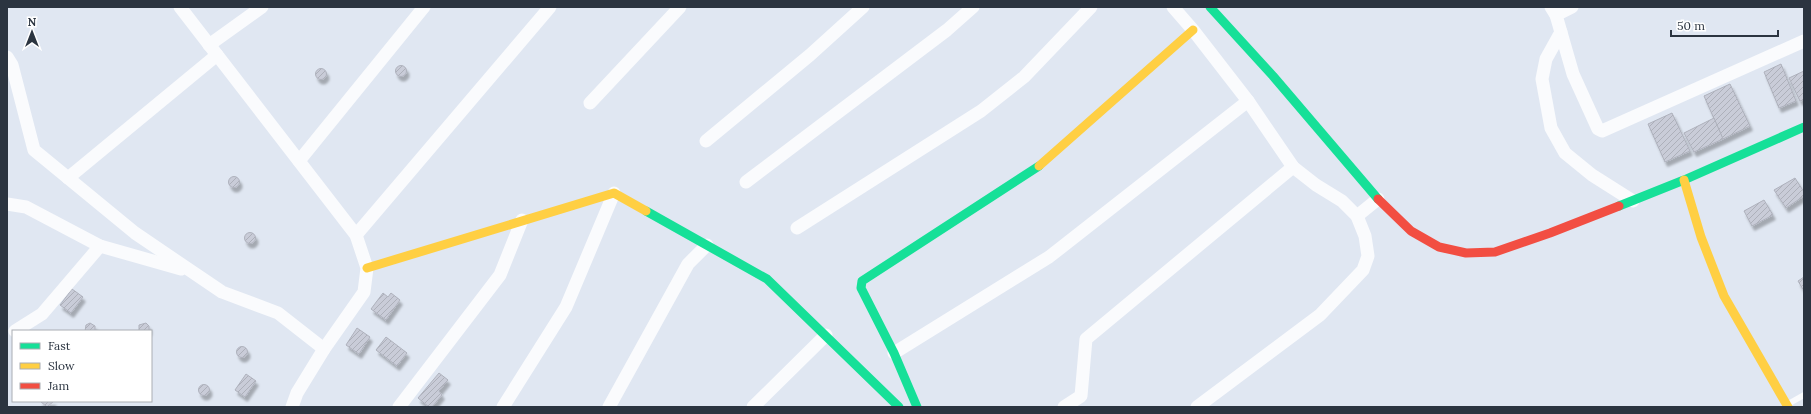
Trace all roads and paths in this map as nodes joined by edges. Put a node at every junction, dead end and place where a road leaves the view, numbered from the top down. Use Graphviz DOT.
graph roads {
  1 [pos="180,7"];
  2 [pos="262,7"];
  3 [pos="424,7"];
  4 [pos="550,7"];
  5 [pos="680,7"];
  6 [pos="862,7"];
  7 [pos="972,7"];
  8 [pos="1091,7"];
  9 [pos="1173,7"];
  10 [pos="1210,7"];
  11 [pos="1572,7"];
  12 [pos="1554,11"];
  13 [pos="1193,30"];
  14 [pos="1561,32"];
  15 [pos="1804,41"];
  16 [pos="213,50"];
  17 [pos="7,56"];
  18 [pos="1248,100"];
  19 [pos="590,103"];
  20 [pos="1804,127"];
  21 [pos="706,141"];
  22 [pos="299,161"];
  23 [pos="1293,167"];
  24 [pos="68,178"];
  25 [pos="1684,180"];
  26 [pos="746,182"];
  27 [pos="614,193"];
  28 [pos="1378,199"];
  29 [pos="1633,200"];
  30 [pos="7,204"];
  31 [pos="1357,216"];
  32 [pos="522,220"];
  33 [pos="797,228"];
  34 [pos="356,235"];
  35 [pos="707,245"];
  36 [pos="100,246"];
  37 [pos="367,268"];
  38 [pos="193,272"];
  39 [pos="16,330"];
  40 [pos="826,335"];
  41 [pos="324,349"];
  42 [pos="894,354"];
  43 [pos="1804,395"];
  44 [pos="1787,406"];
  45 [pos="292,407"];
  46 [pos="398,407"];
  47 [pos="503,407"];
  48 [pos="610,407"];
  49 [pos="753,407"];
  50 [pos="897,407"];
  51 [pos="917,407"];
  52 [pos="1064,407"];
  53 [pos="1197,407"];
  1 -- 16 [label="street"];
  2 -- 16 [label="street"];
  3 -- 22 [label="street"];
  4 -- 34 [label="street"];
  5 -- 19 [label="street"];
  6 -- 21 [label="street"];
  7 -- 26 [label="street"];
  8 -- 33 [label="street"];
  9 -- 13 [label="street"];
  10 -- 28 [label="street"];
  11 -- 12 [label="street"];
  12 -- 14 [label="street"];
  13 -- 18 [label="street"];
  13 -- 42 [label="street"];
  14 -- 15 [label="street"];
  14 -- 29 [label="street"];
  16 -- 22 [label="street"];
  16 -- 24 [label="street"];
  17 -- 24 [label="street"];
  18 -- 23 [label="street"];
  18 -- 42 [label="street"];
  20 -- 25 [label="street"];
  22 -- 34 [label="street"];
  23 -- 31 [label="street"];
  23 -- 52 [label="street"];
  24 -- 38 [label="street"];
  25 -- 29 [label="street"];
  25 -- 44 [label="street"];
  27 -- 32 [label="street"];
  27 -- 35 [label="street"];
  27 -- 47 [label="street"];
  28 -- 29 [label="street"];
  28 -- 31 [label="street"];
  30 -- 36 [label="street"];
  31 -- 53 [label="street"];
  32 -- 37 [label="street"];
  32 -- 46 [label="street"];
  34 -- 37 [label="street"];
  35 -- 40 [label="street"];
  35 -- 48 [label="street"];
  36 -- 38 [label="street"];
  36 -- 39 [label="street"];
  37 -- 41 [label="street"];
  38 -- 41 [label="street"];
  40 -- 49 [label="street"];
  40 -- 50 [label="street"];
  41 -- 45 [label="street"];
  42 -- 51 [label="street"];
  43 -- 44 [label="lane"];
}
